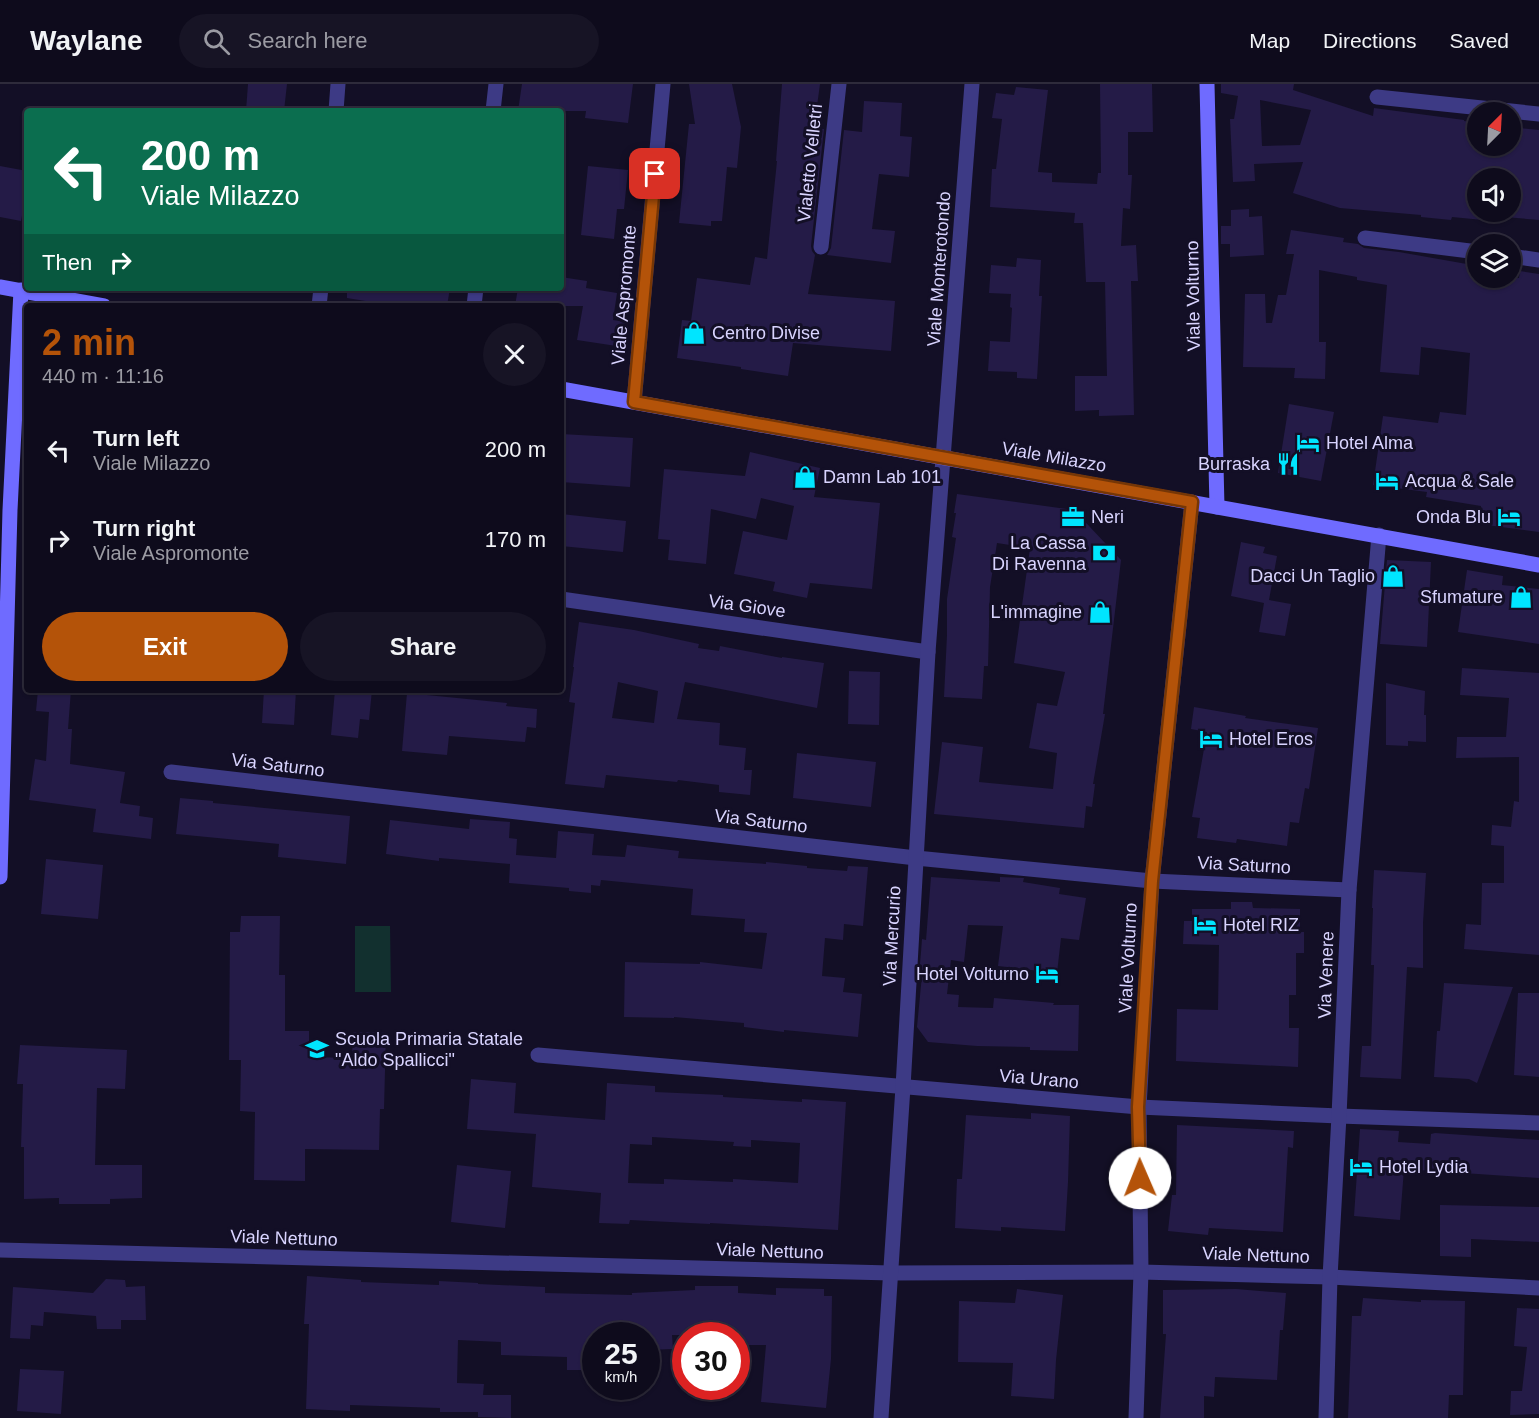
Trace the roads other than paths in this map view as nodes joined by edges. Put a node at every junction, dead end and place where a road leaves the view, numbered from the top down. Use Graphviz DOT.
graph roads {
  1 [pos="338,84"];
  2 [pos="496,84"];
  3 [pos="663,84"];
  4 [pos="839,84"];
  5 [pos="972,84"];
  6 [pos="1207,84"];
  7 [pos="1377,98"];
  8 [pos="336,108"];
  9 [pos="493,108"];
  10 [pos="1539,114"];
  11 [pos="1365,238"];
  12 [pos="821,247"];
  13 [pos="1467,251"];
  14 [pos="1521,258"];
  15 [pos="1539,260"];
  16 [pos="0,287"];
  17 [pos="21,291"];
  18 [pos="87,303"];
  19 [pos="564,390"];
  20 [pos="634,402"];
  21 [pos="944,457"];
  22 [pos="1192,502"];
  23 [pos="1218,507"];
  24 [pos="1379,535"];
  25 [pos="1539,565"];
  26 [pos="564,599"];
  27 [pos="928,652"];
  28 [pos="171,772"];
  29 [pos="916,858"];
  30 [pos="0,877"];
  31 [pos="1152,881"];
  32 [pos="1349,890"];
  33 [pos="538,1055"];
  34 [pos="903,1087"];
  35 [pos="1138,1107"];
  36 [pos="1339,1116"];
  37 [pos="1539,1123"];
  38 [pos="0,1250"];
  39 [pos="1141,1272"];
  40 [pos="891,1274"];
  41 [pos="1330,1277"];
  42 [pos="1539,1288"];
  43 [pos="881,1418"];
  44 [pos="1136,1418"];
  45 [pos="1326,1418"];
  1 -- 8 [label="street"];
  2 -- 9 [label="street"];
  3 -- 20 [label="street, Viale Aspromonte"];
  4 -- 12 [label="street, Vialetto Velletri"];
  5 -- 21 [label="street, Viale Monterotondo"];
  6 -- 23 [label="street, Viale Volturno"];
  7 -- 10 [label="street"];
  11 -- 13 [label="street"];
  14 -- 15 [label="street"];
  16 -- 17 [label="street"];
  17 -- 18 [label="street"];
  17 -- 30 [label="street"];
  19 -- 20 [label="street, Viale Milazzo"];
  20 -- 21 [label="street, Viale Milazzo"];
  21 -- 22 [label="street, Viale Milazzo"];
  21 -- 27 [label="street, Via Mercurio"];
  22 -- 23 [label="street, Viale Milazzo"];
  22 -- 31 [label="street, Viale Volturno"];
  23 -- 24 [label="street, Viale Milazzo"];
  24 -- 25 [label="street, Viale Milazzo"];
  24 -- 32 [label="street, Via Venere"];
  26 -- 27 [label="street, Via Giove"];
  27 -- 29 [label="street, Via Mercurio"];
  28 -- 29 [label="street, Via Saturno"];
  29 -- 31 [label="street, Via Saturno"];
  29 -- 34 [label="street, Via Mercurio"];
  31 -- 32 [label="street, Via Saturno"];
  31 -- 35 [label="street, Viale Volturno"];
  32 -- 36 [label="street, Via Venere"];
  33 -- 34 [label="street, Via Urano"];
  34 -- 35 [label="street, Via Urano"];
  34 -- 40 [label="street, Via Mercurio"];
  35 -- 36 [label="street, Via Urano"];
  35 -- 39 [label="street, Viale Volturno"];
  36 -- 37 [label="street, Via Urano"];
  36 -- 41 [label="street, Via Venere"];
  38 -- 40 [label="street, Viale Nettuno"];
  39 -- 40 [label="street, Viale Nettuno"];
  39 -- 41 [label="street, Viale Nettuno"];
  39 -- 44 [label="street, Viale Volturno"];
  40 -- 43 [label="street, Via Mercurio"];
  41 -- 42 [label="street, Viale Nettuno"];
  41 -- 45 [label="street, Via Venere"];
}
